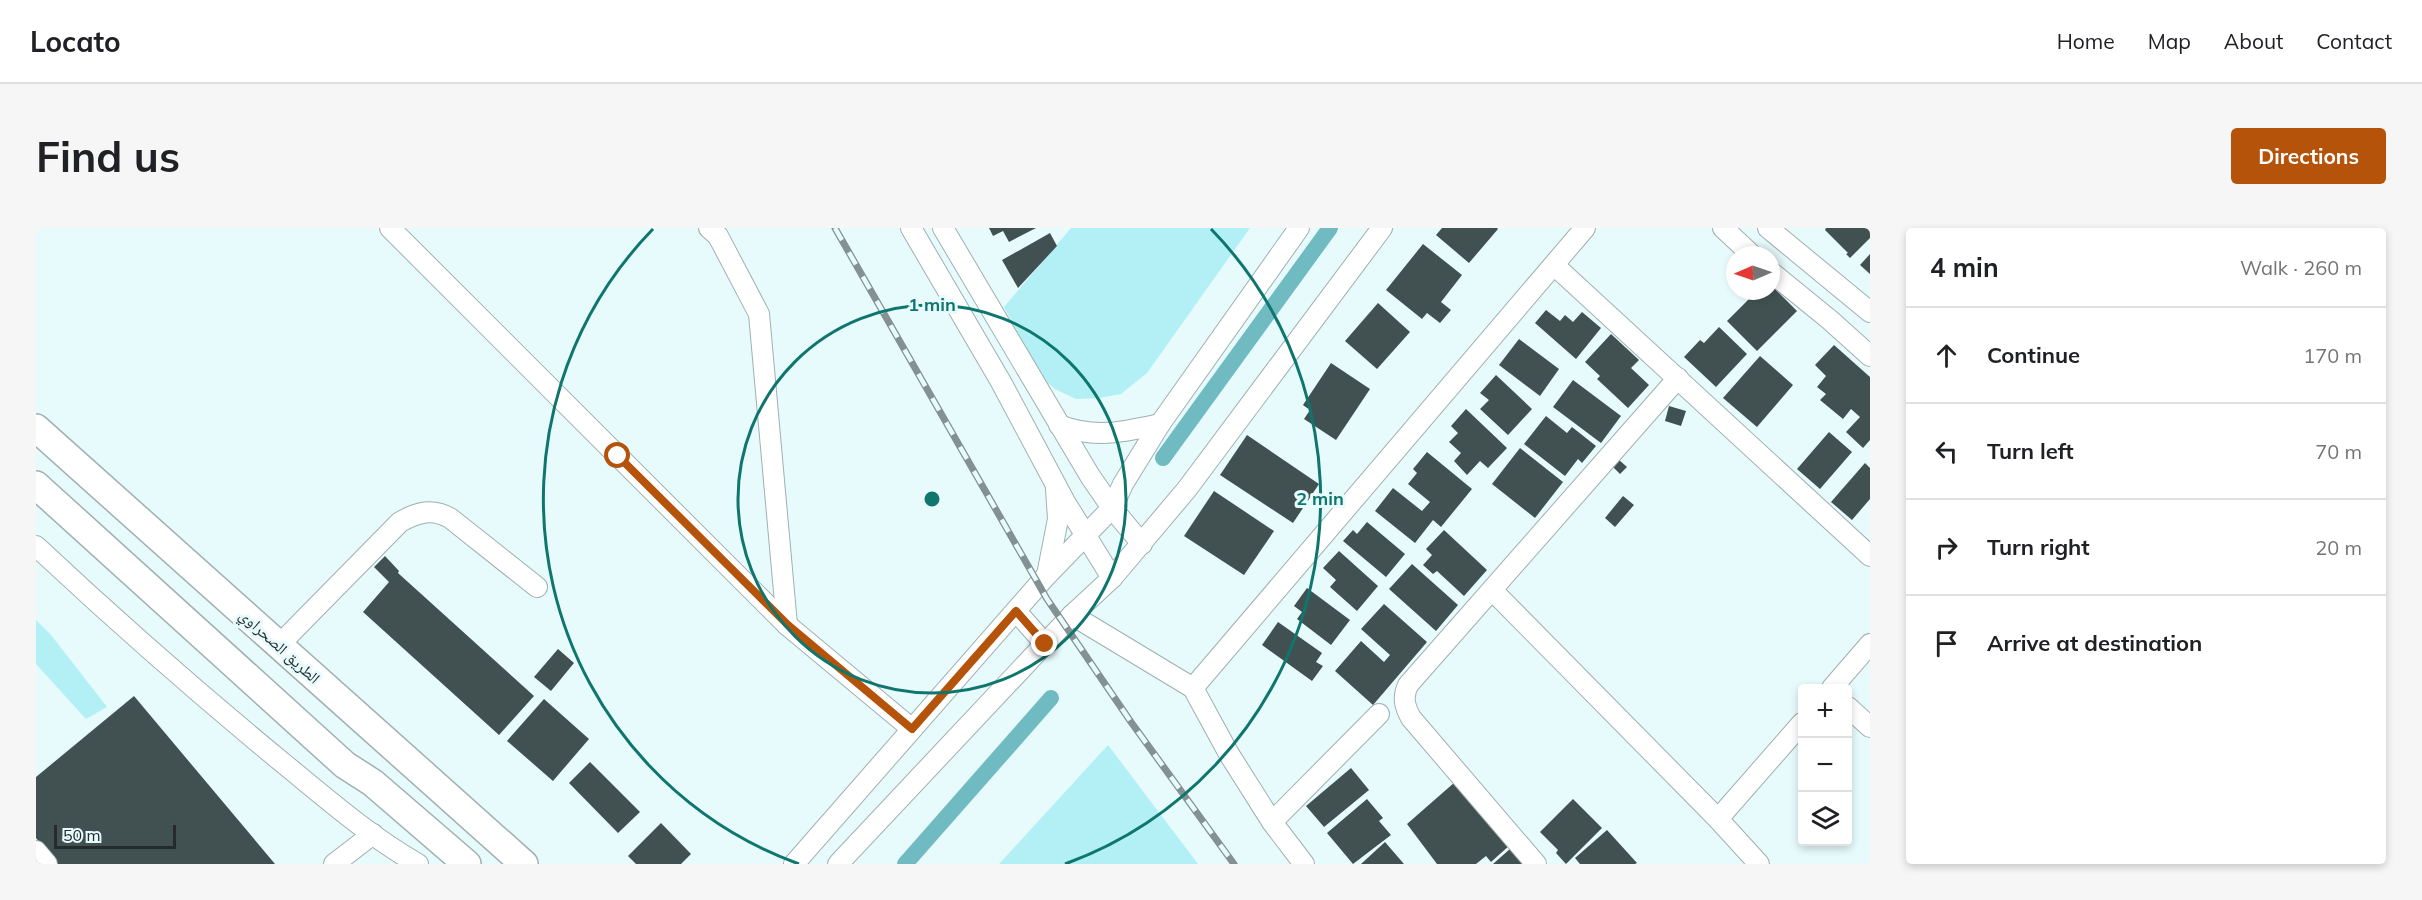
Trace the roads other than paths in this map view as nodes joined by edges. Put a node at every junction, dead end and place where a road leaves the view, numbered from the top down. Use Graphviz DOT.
graph roads {
  1 [pos="390,228"];
  2 [pos="709,228"];
  3 [pos="911,228"];
  4 [pos="943,228"];
  5 [pos="1299,228"];
  6 [pos="1382,228"];
  7 [pos="1585,228"];
  8 [pos="1723,228"];
  9 [pos="1768,228"];
  10 [pos="1742,246"];
  11 [pos="1754,246"];
  12 [pos="1554,265"];
  13 [pos="1780,279"];
  14 [pos="1870,312"];
  15 [pos="1870,356"];
  16 [pos="1678,378"];
  17 [pos="1059,424"];
  18 [pos="1160,424"];
  19 [pos="36,428"];
  20 [pos="1055,480"];
  21 [pos="36,485"];
  22 [pos="1112,508"];
  23 [pos="1086,535"];
  24 [pos="1142,544"];
  25 [pos="36,546"];
  26 [pos="1870,556"];
  27 [pos="1047,575"];
  28 [pos="1112,578"];
  29 [pos="537,587"];
  30 [pos="1492,590"];
  31 [pos="1016,611"];
  32 [pos="1072,615"];
  33 [pos="788,625"];
  34 [pos="1045,644"];
  35 [pos="1870,644"];
  36 [pos="279,645"];
  37 [pos="1835,684"];
  38 [pos="1193,688"];
  39 [pos="1852,711"];
  40 [pos="1378,714"];
  41 [pos="1870,727"];
  42 [pos="912,729"];
  43 [pos="1798,729"];
  44 [pos="1718,819"];
  45 [pos="1272,822"];
  46 [pos="373,834"];
  47 [pos="36,852"];
  48 [pos="47,864"];
  49 [pos="334,864"];
  50 [pos="418,864"];
  51 [pos="467,864"];
  52 [pos="524,864"];
  53 [pos="794,864"];
  54 [pos="838,864"];
  55 [pos="1304,864"];
  56 [pos="1536,864"];
  57 [pos="1759,864"];
  1 -- 33 [label="street"];
  2 -- 33 [label="street"];
  3 -- 20 [label="street"];
  4 -- 17 [label="street"];
  5 -- 18 [label="street"];
  6 -- 24 [label="street"];
  7 -- 12 [label="street"];
  8 -- 10 [label="street"];
  9 -- 11 [label="street"];
  9 -- 14 [label="street"];
  12 -- 16 [label="street"];
  12 -- 38 [label="street"];
  13 -- 15 [label="street"];
  16 -- 26 [label="street"];
  16 -- 30 [label="street"];
  17 -- 18 [label="street"];
  17 -- 22 [label="street"];
  18 -- 22 [label="street"];
  19 -- 36 [label="highway, الطريق الصحراوي"];
  20 -- 23 [label="street"];
  20 -- 27 [label="street"];
  21 -- 51 [label="highway"];
  22 -- 23 [label="street"];
  22 -- 24 [label="street"];
  23 -- 27 [label="street"];
  23 -- 28 [label="street"];
  24 -- 28 [label="street"];
  25 -- 46 [label="street"];
  27 -- 31 [label="street"];
  28 -- 32 [label="street"];
  29 -- 36 [label="street"];
  30 -- 44 [label="street"];
  30 -- 56 [label="street"];
  31 -- 34 [label="street"];
  31 -- 42 [label="street"];
  32 -- 34 [label="street"];
  32 -- 38 [label="street"];
  33 -- 42 [label="street"];
  34 -- 54 [label="street"];
  35 -- 37 [label="street"];
  36 -- 52 [label="highway, الطريق الصحراوي"];
  38 -- 45 [label="street"];
  39 -- 41 [label="street"];
  40 -- 45 [label="street"];
  42 -- 53 [label="street"];
  43 -- 44 [label="street"];
  44 -- 57 [label="street"];
  45 -- 55 [label="street"];
  46 -- 49 [label="street"];
  46 -- 50 [label="street"];
  47 -- 48 [label="street"];
}
